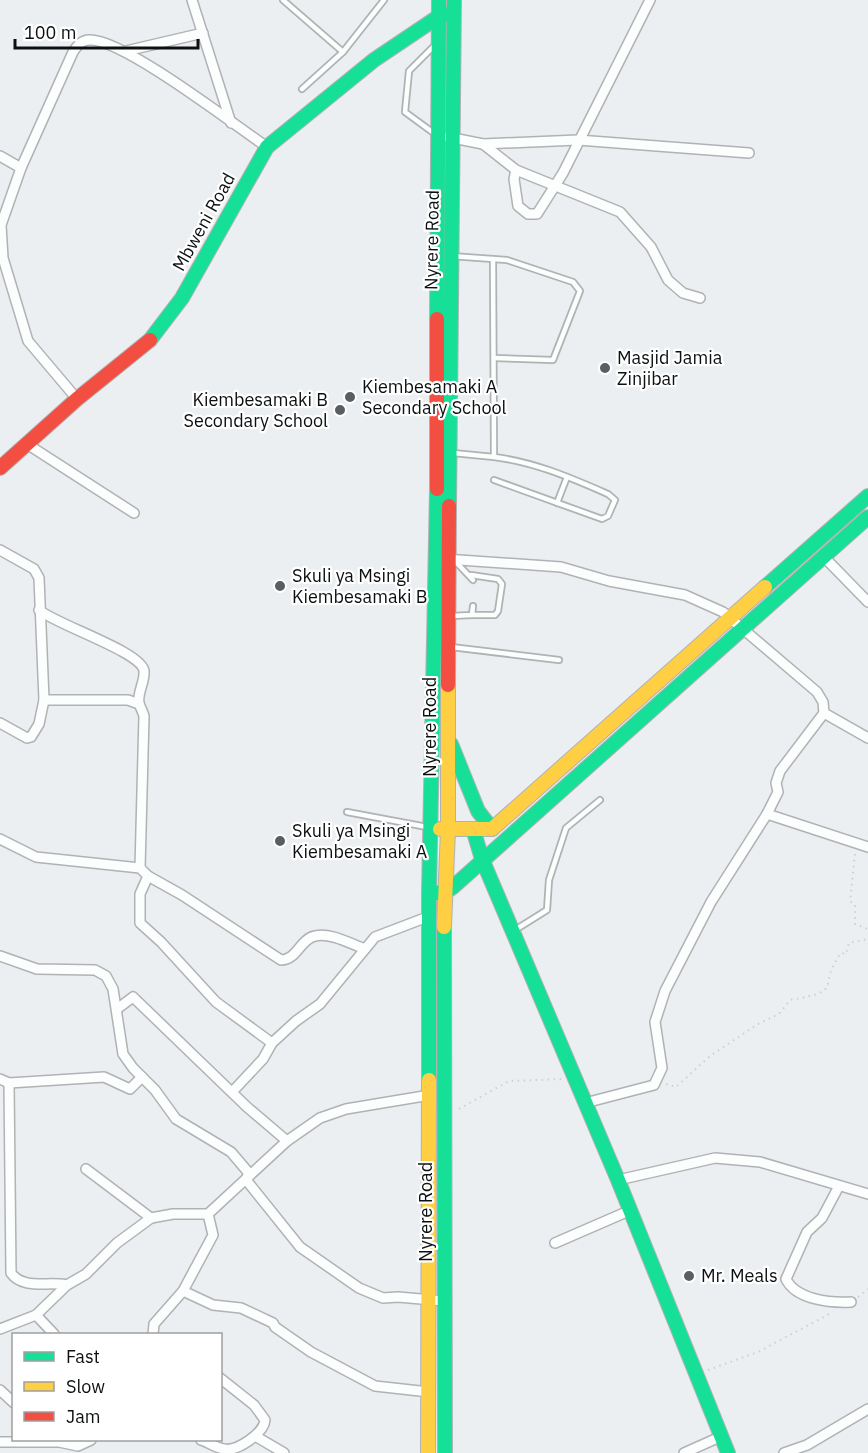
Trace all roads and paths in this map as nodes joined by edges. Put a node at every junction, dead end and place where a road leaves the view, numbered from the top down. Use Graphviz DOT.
graph roads {
  1 [pos="192,0"];
  2 [pos="283,0"];
  3 [pos="384,0"];
  4 [pos="439,0"];
  5 [pos="650,0"];
  6 [pos="453,6"];
  7 [pos="438,17"];
  8 [pos="203,33"];
  9 [pos="438,42"];
  10 [pos="126,51"];
  11 [pos="343,52"];
  12 [pos="302,89"];
  13 [pos="231,123"];
  14 [pos="437,136"];
  15 [pos="453,138"];
  16 [pos="578,140"];
  17 [pos="483,144"];
  18 [pos="267,147"];
  19 [pos="749,153"];
  20 [pos="0,156"];
  21 [pos="21,168"];
  22 [pos="516,170"];
  23 [pos="556,186"];
  24 [pos="443,256"];
  25 [pos="494,259"];
  26 [pos="700,298"];
  27 [pos="494,358"];
  28 [pos="76,399"];
  29 [pos="27,444"];
  30 [pos="449,453"];
  31 [pos="495,457"];
  32 [pos="0,468"];
  33 [pos="567,477"];
  34 [pos="494,480"];
  35 [pos="868,496"];
  36 [pos="556,503"];
  37 [pos="134,513"];
  38 [pos="868,517"];
  39 [pos="825,534"];
  40 [pos="836,547"];
  41 [pos="0,550"];
  42 [pos="825,558"];
  43 [pos="446,559"];
  44 [pos="758,593"];
  45 [pos="868,602"];
  46 [pos="473,606"];
  47 [pos="770,607"];
  48 [pos="39,610"];
  49 [pos="471,615"];
  50 [pos="442,616"];
  51 [pos="730,618"];
  52 [pos="741,630"];
  53 [pos="448,647"];
  54 [pos="559,660"];
  55 [pos="661,680"];
  56 [pos="671,694"];
  57 [pos="44,700"];
  58 [pos="139,704"];
  59 [pos="824,713"];
  60 [pos="0,723"];
  61 [pos="448,736"];
  62 [pos="868,738"];
  63 [pos="571,761"];
  64 [pos="581,774"];
  65 [pos="600,800"];
  66 [pos="347,812"];
  67 [pos="767,814"];
  68 [pos="432,828"];
  69 [pos="473,829"];
  70 [pos="492,829"];
  71 [pos="448,830"];
  72 [pos="0,839"];
  73 [pos="864,847"];
  74 [pos="482,859"];
  75 [pos="140,868"];
  76 [pos="148,876"];
  77 [pos="429,892"];
  78 [pos="444,892"];
  79 [pos="430,916"];
  80 [pos="868,929"];
  81 [pos="513,931"];
  82 [pos="868,939"];
  83 [pos="365,949"];
  84 [pos="0,956"];
  85 [pos="117,1009"];
  86 [pos="273,1043"];
  87 [pos="574,1075"];
  88 [pos="142,1077"];
  89 [pos="5,1081"];
  90 [pos="654,1085"];
  91 [pos="233,1091"];
  92 [pos="430,1095"];
  93 [pos="585,1103"];
  94 [pos="444,1114"];
  95 [pos="287,1141"];
  96 [pos="86,1169"];
  97 [pos="5,1178"];
  98 [pos="247,1180"];
  99 [pos="618,1180"];
  100 [pos="839,1186"];
  101 [pos="868,1194"];
  102 [pos="631,1210"];
  103 [pos="208,1214"];
  104 [pos="151,1218"];
  105 [pos="555,1243"];
  106 [pos="67,1285"];
  107 [pos="868,1289"];
  108 [pos="183,1291"];
  109 [pos="429,1301"];
  110 [pos="444,1301"];
  111 [pos="851,1302"];
  112 [pos="36,1315"];
  113 [pos="0,1329"];
  114 [pos="52,1333"];
  115 [pos="153,1333"];
  116 [pos="697,1374"];
  117 [pos="222,1380"];
  118 [pos="0,1390"];
  119 [pos="429,1392"];
  120 [pos="12,1401"];
  121 [pos="868,1409"];
  122 [pos="255,1436"];
  123 [pos="722,1436"];
  124 [pos="57,1441"];
  125 [pos="89,1441"];
  126 [pos="204,1441"];
  127 [pos="0,1442"];
  128 [pos="284,1453"];
  129 [pos="428,1453"];
  130 [pos="444,1453"];
  131 [pos="684,1453"];
  132 [pos="728,1453"];
  133 [pos="784,1453"];
  1 -- 8 [label="street"];
  2 -- 11 [label="lane"];
  3 -- 11 [label="lane"];
  4 -- 7 [label="main road, Nyrere Road"];
  5 -- 16 [label="street"];
  6 -- 7 [label="main road, Mbweni Road"];
  6 -- 15 [label="main road, Nyrere Road"];
  7 -- 9 [label="main road, Nyrere Road"];
  7 -- 18 [label="main road, Mbweni Road"];
  8 -- 10 [label="street"];
  8 -- 13 [label="street"];
  9 -- 14 [label="main road, Nyrere Road"];
  9 -- 14 [label="lane"];
  10 -- 13 [label="street"];
  10 -- 21 [label="street"];
  11 -- 12 [label="lane"];
  13 -- 18 [label="street"];
  14 -- 15 [label="street"];
  14 -- 24 [label="main road, Nyrere Road"];
  15 -- 17 [label="street"];
  15 -- 24 [label="main road, Nyrere Road"];
  16 -- 17 [label="street"];
  16 -- 19 [label="street"];
  16 -- 23 [label="street"];
  17 -- 22 [label="street"];
  18 -- 28 [label="main road, Mbweni Road"];
  20 -- 21 [label="street"];
  21 -- 28 [label="street"];
  22 -- 23 [label="street"];
  22 -- 23 [label="street"];
  23 -- 26 [label="street"];
  24 -- 25 [label="lane"];
  24 -- 30 [label="main road, Nyrere Road"];
  24 -- 43 [label="main road, Nyrere Road"];
  25 -- 27 [label="lane"];
  25 -- 27 [label="lane"];
  27 -- 31 [label="lane"];
  28 -- 29 [label="main road, Mbweni Road"];
  29 -- 32 [label="main road, Mbweni Road"];
  29 -- 37 [label="street"];
  30 -- 31 [label="lane"];
  30 -- 43 [label="main road, Nyrere Road"];
  31 -- 33 [label="lane"];
  33 -- 36 [label="lane"];
  33 -- 36 [label="lane"];
  34 -- 36 [label="lane"];
  35 -- 39 [label="main road"];
  38 -- 40 [label="main road"];
  39 -- 40 [label="main road"];
  39 -- 44 [label="main road"];
  40 -- 42 [label="main road"];
  41 -- 48 [label="street"];
  42 -- 45 [label="street"];
  42 -- 47 [label="main road"];
  43 -- 49 [label="lane"];
  43 -- 50 [label="main road, Nyrere Road"];
  43 -- 51 [label="street"];
  44 -- 47 [label="main road"];
  44 -- 51 [label="main road"];
  46 -- 49 [label="lane"];
  47 -- 52 [label="main road"];
  48 -- 57 [label="street"];
  48 -- 58 [label="street"];
  49 -- 50 [label="lane"];
  50 -- 53 [label="main road, Nyrere Road"];
  50 -- 68 [label="main road, Nyrere Road"];
  51 -- 52 [label="street"];
  51 -- 55 [label="main road"];
  52 -- 56 [label="main road"];
  52 -- 59 [label="street"];
  53 -- 54 [label="lane"];
  53 -- 61 [label="main road, Nyrere Road"];
  55 -- 56 [label="main road"];
  55 -- 63 [label="main road"];
  56 -- 64 [label="main road"];
  57 -- 58 [label="street"];
  57 -- 60 [label="street"];
  58 -- 75 [label="street"];
  59 -- 62 [label="street"];
  59 -- 67 [label="street"];
  61 -- 70 [label="main road"];
  61 -- 71 [label="main road, Nyrere Road"];
  63 -- 64 [label="main road"];
  63 -- 70 [label="main road"];
  64 -- 74 [label="main road"];
  65 -- 81 [label="lane"];
  66 -- 68 [label="lane"];
  67 -- 73 [label="street"];
  67 -- 90 [label="street"];
  68 -- 71 [label="main road"];
  68 -- 77 [label="main road, Nyrere Road"];
  69 -- 70 [label="main road"];
  69 -- 71 [label="main road"];
  69 -- 74 [label="main road"];
  71 -- 78 [label="main road, Nyrere Road"];
  72 -- 75 [label="street"];
  73 -- 80 [label="path"];
  74 -- 78 [label="main road"];
  74 -- 81 [label="main road"];
  75 -- 76 [label="street"];
  76 -- 83 [label="street"];
  76 -- 86 [label="street"];
  77 -- 78 [label="main road"];
  77 -- 79 [label="main road, Nyrere Road"];
  78 -- 94 [label="main road, Nyrere Road"];
  79 -- 83 [label="street"];
  79 -- 92 [label="main road, Nyrere Road"];
  81 -- 87 [label="main road"];
  82 -- 90 [label="path"];
  83 -- 86 [label="street"];
  84 -- 85 [label="street"];
  85 -- 88 [label="street"];
  85 -- 91 [label="street"];
  86 -- 91 [label="street"];
  87 -- 93 [label="main road"];
  87 -- 94 [label="path"];
  88 -- 89 [label="street"];
  88 -- 98 [label="street"];
  89 -- 97 [label="street"];
  90 -- 93 [label="street"];
  91 -- 95 [label="street"];
  92 -- 95 [label="street"];
  92 -- 109 [label="main road, Nyrere Road"];
  93 -- 99 [label="main road"];
  94 -- 110 [label="main road, Nyrere Road"];
  95 -- 98 [label="street"];
  96 -- 104 [label="street"];
  97 -- 106 [label="street"];
  98 -- 103 [label="street"];
  98 -- 109 [label="street"];
  99 -- 100 [label="street"];
  99 -- 102 [label="main road"];
  100 -- 101 [label="street"];
  100 -- 111 [label="street"];
  102 -- 105 [label="street"];
  102 -- 116 [label="main road"];
  103 -- 104 [label="street"];
  103 -- 108 [label="street"];
  104 -- 106 [label="street"];
  106 -- 112 [label="street"];
  107 -- 111 [label="path"];
  108 -- 115 [label="street"];
  108 -- 119 [label="street"];
  109 -- 110 [label="street"];
  109 -- 119 [label="main road, Nyrere Road"];
  110 -- 130 [label="main road, Nyrere Road"];
  111 -- 116 [label="path"];
  112 -- 113 [label="street"];
  112 -- 114 [label="street"];
  116 -- 123 [label="main road"];
  117 -- 122 [label="street"];
  118 -- 120 [label="street"];
  119 -- 129 [label="main road, Nyrere Road"];
  121 -- 133 [label="street"];
  122 -- 126 [label="street"];
  122 -- 128 [label="street"];
  123 -- 131 [label="street"];
  123 -- 132 [label="main road"];
  124 -- 125 [label="street"];
  124 -- 127 [label="street"];
}
